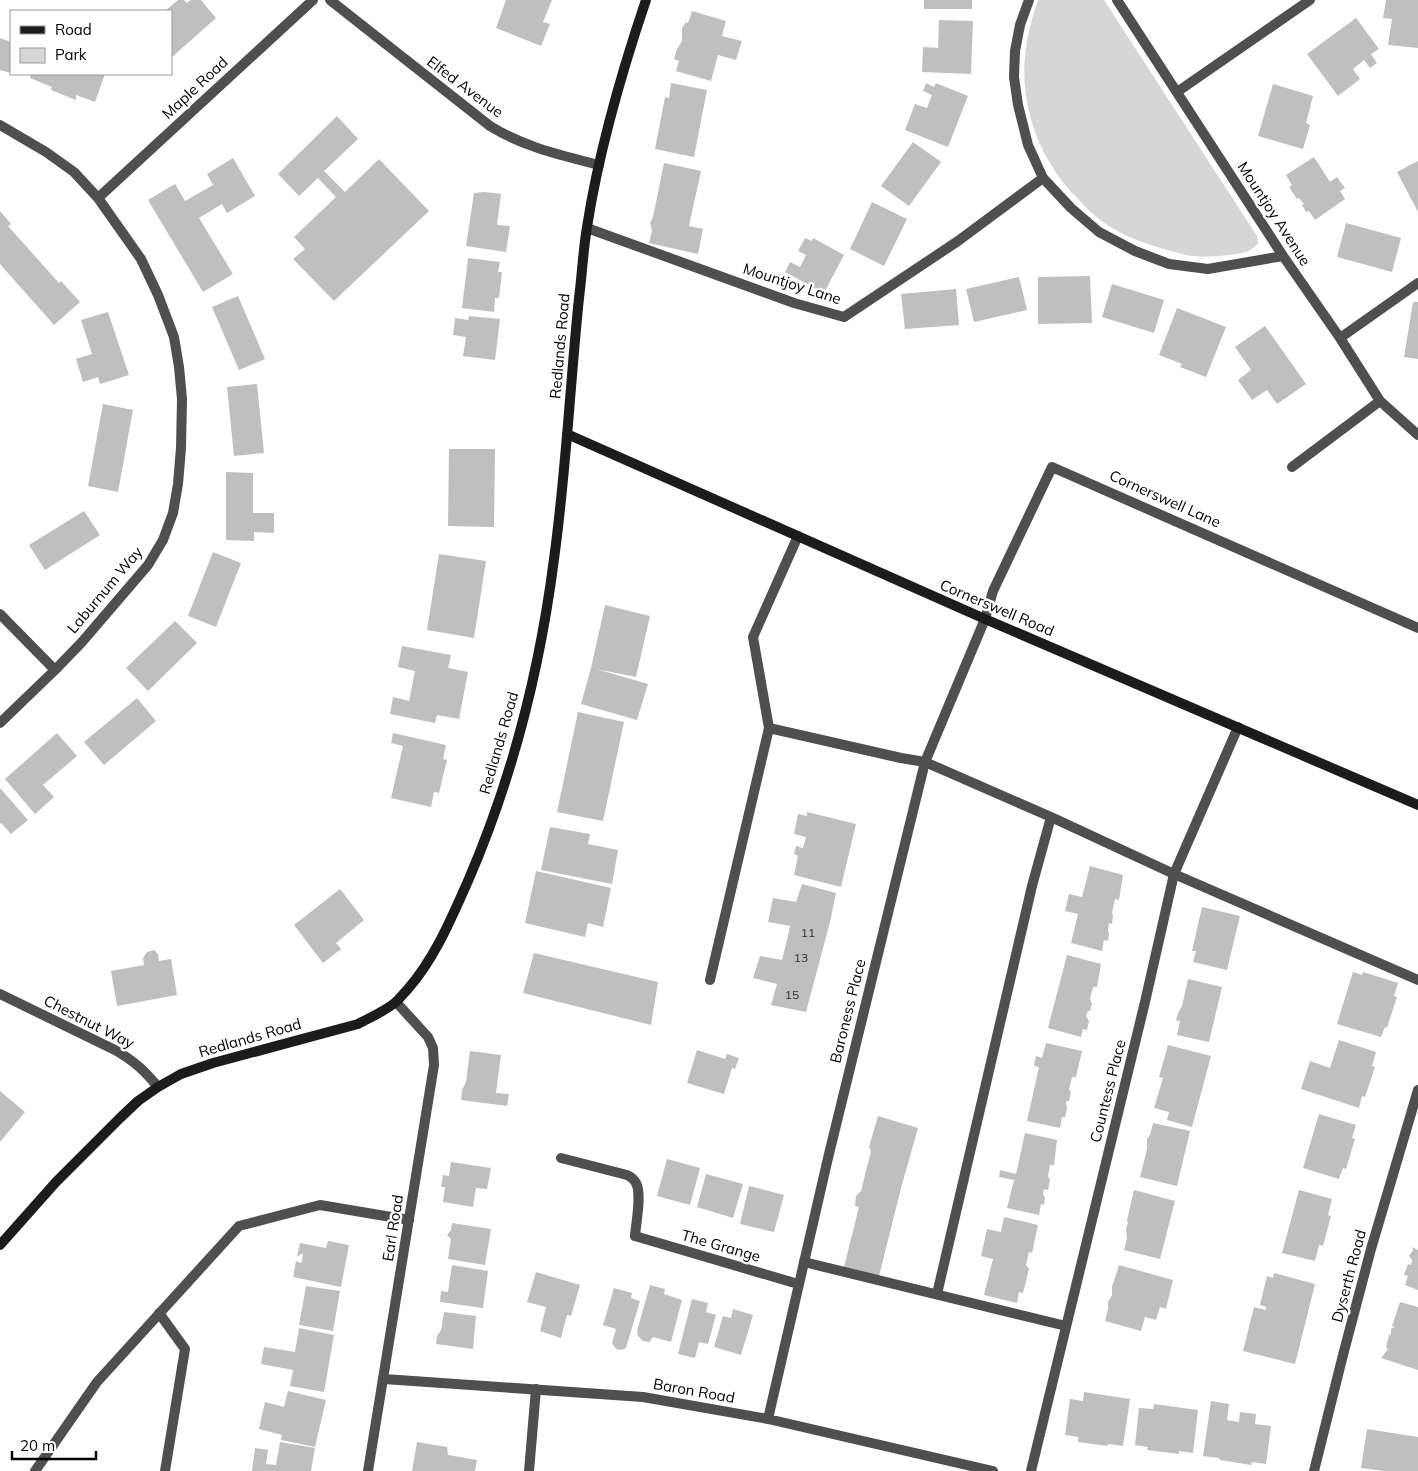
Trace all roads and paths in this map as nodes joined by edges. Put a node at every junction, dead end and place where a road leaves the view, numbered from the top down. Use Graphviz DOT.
graph roads {
  1 [pos="313,0"];
  2 [pos="330,0"];
  3 [pos="646,0"];
  4 [pos="1029,0"];
  5 [pos="1117,0"];
  6 [pos="1310,0"];
  7 [pos="1177,92"];
  8 [pos="0,125"];
  9 [pos="599,165"];
  10 [pos="1043,178"];
  11 [pos="98,198"];
  12 [pos="587,228"];
  13 [pos="1283,256"];
  14 [pos="1418,283"];
  15 [pos="1340,338"];
  16 [pos="1380,401"];
  17 [pos="567,434"];
  18 [pos="1418,435"];
  19 [pos="1292,466"];
  20 [pos="798,536"];
  21 [pos="0,614"];
  22 [pos="985,619"];
  23 [pos="1418,628"];
  24 [pos="55,670"];
  25 [pos="0,722"];
  26 [pos="1238,727"];
  27 [pos="769,728"];
  28 [pos="925,762"];
  29 [pos="1418,805"];
  30 [pos="1050,817"];
  31 [pos="1174,874"];
  32 [pos="710,980"];
  33 [pos="1418,980"];
  34 [pos="0,994"];
  35 [pos="396,1002"];
  36 [pos="158,1087"];
  37 [pos="1418,1090"];
  38 [pos="561,1158"];
  39 [pos="409,1220"];
  40 [pos="0,1245"];
  41 [pos="804,1262"];
  42 [pos="798,1284"];
  43 [pos="937,1294"];
  44 [pos="159,1313"];
  45 [pos="1066,1326"];
  46 [pos="384,1378"];
  47 [pos="536,1388"];
  48 [pos="768,1419"];
  49 [pos="35,1471"];
  50 [pos="164,1471"];
  51 [pos="368,1471"];
  52 [pos="530,1471"];
  53 [pos="993,1471"];
  54 [pos="1031,1471"];
  55 [pos="1314,1471"];
  1 -- 11 [label="street, Maple Road"];
  2 -- 9 [label="street, Elfed Avenue"];
  3 -- 9 [label="main road, Redlands Road"];
  4 -- 10 [label="street"];
  5 -- 7 [label="street, Mountjoy Avenue"];
  6 -- 7 [label="street"];
  7 -- 13 [label="street, Mountjoy Avenue"];
  8 -- 11 [label="street, Laburnum Way"];
  9 -- 12 [label="main road, Redlands Road"];
  10 -- 12 [label="street, Mountjoy Lane"];
  10 -- 13 [label="street"];
  11 -- 24 [label="street, Laburnum Way"];
  12 -- 17 [label="main road, Redlands Road"];
  13 -- 15 [label="street, Mountjoy Avenue"];
  14 -- 15 [label="street"];
  15 -- 16 [label="street, Mountjoy Avenue"];
  16 -- 18 [label="street, Mountjoy Avenue"];
  16 -- 19 [label="street"];
  17 -- 20 [label="main road, Cornerswell Road"];
  17 -- 35 [label="main road, Redlands Road"];
  20 -- 22 [label="main road, Cornerswell Road"];
  20 -- 27 [label="street"];
  21 -- 24 [label="street"];
  22 -- 23 [label="street, Cornerswell Lane"];
  22 -- 26 [label="main road, Cornerswell Road"];
  22 -- 28 [label="street, Baroness Place"];
  24 -- 25 [label="street, Laburnum Way"];
  26 -- 29 [label="main road, Cornerswell Road"];
  26 -- 31 [label="street, Countess Place"];
  27 -- 28 [label="street"];
  27 -- 32 [label="street"];
  28 -- 30 [label="street"];
  28 -- 41 [label="street, Baroness Place"];
  30 -- 31 [label="street"];
  30 -- 43 [label="street"];
  31 -- 33 [label="street"];
  31 -- 45 [label="street, Countess Place"];
  34 -- 36 [label="street, Chestnut Way"];
  35 -- 36 [label="main road, Redlands Road"];
  35 -- 39 [label="street, Earl Road"];
  36 -- 40 [label="main road, Redlands Road"];
  37 -- 55 [label="street, Dyserth Road"];
  38 -- 42 [label="street, The Grange"];
  39 -- 44 [label="street"];
  39 -- 46 [label="street, Earl Road"];
  41 -- 42 [label="street, Baroness Place"];
  41 -- 43 [label="street"];
  42 -- 48 [label="street, Baroness Place"];
  43 -- 45 [label="street"];
  44 -- 49 [label="street"];
  44 -- 50 [label="street"];
  45 -- 54 [label="street, Countess Place"];
  46 -- 47 [label="street, Baron Road"];
  46 -- 51 [label="street, Earl Road"];
  47 -- 48 [label="street, Baron Road"];
  47 -- 52 [label="street"];
  48 -- 53 [label="street, Baron Road"];
}
